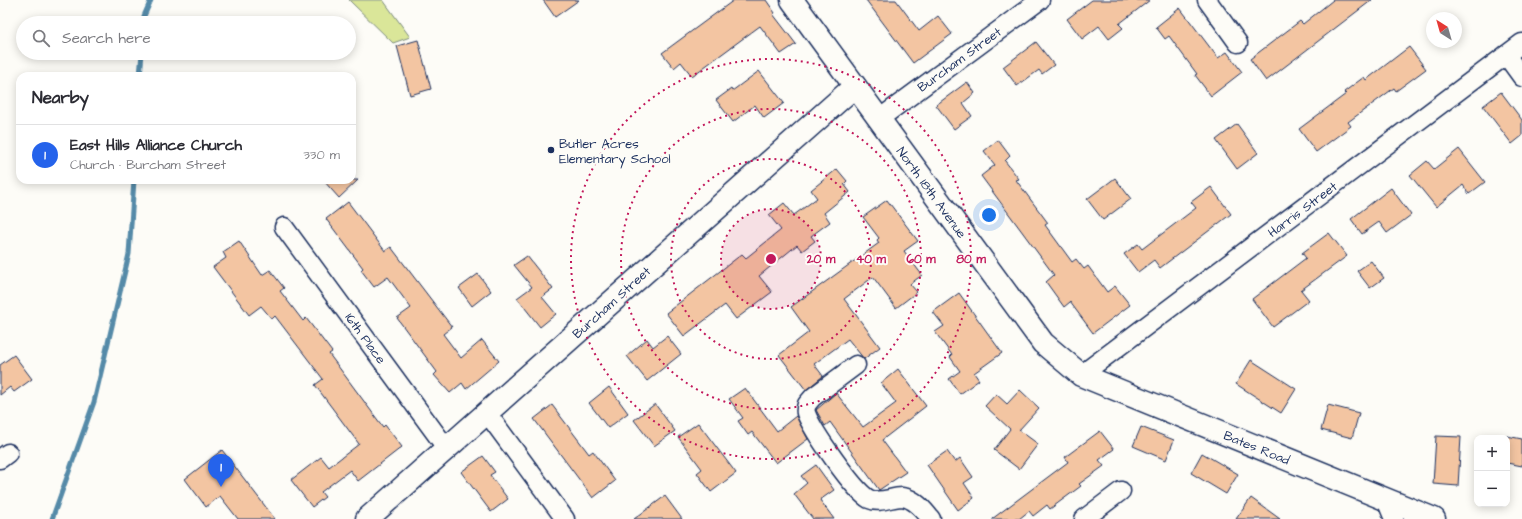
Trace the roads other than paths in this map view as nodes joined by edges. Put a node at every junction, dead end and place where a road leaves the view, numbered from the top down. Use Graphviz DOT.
graph roads {
  1 [pos="792,0"];
  2 [pos="1040,0"];
  3 [pos="1207,0"];
  4 [pos="1238,43"];
  5 [pos="1522,43"];
  6 [pos="1506,55"];
  7 [pos="1522,77"];
  8 [pos="856,86"];
  9 [pos="879,119"];
  10 [pos="284,227"];
  11 [pos="856,365"];
  12 [pos="1081,375"];
  13 [pos="487,413"];
  14 [pos="447,449"];
  15 [pos="1121,491"];
  16 [pos="1390,510"];
  17 [pos="367,519"];
  18 [pos="564,519"];
  19 [pos="931,519"];
  20 [pos="1084,519"];
  21 [pos="1434,519"];
  1 -- 8 [label="street, North 18th Avenue"];
  2 -- 9 [label="street, Burcham Street"];
  3 -- 4 [label="street"];
  5 -- 6 [label="street, Harris Street"];
  6 -- 7 [label="street"];
  6 -- 12 [label="street, Harris Street"];
  8 -- 9 [label="street, North 18th Avenue"];
  8 -- 13 [label="street, Burcham Street"];
  9 -- 12 [label="street, North 18th Avenue"];
  10 -- 14 [label="street, 16th Place"];
  11 -- 19 [label="street"];
  12 -- 16 [label="street, Bates Road"];
  13 -- 14 [label="street, Burcham Street"];
  13 -- 18 [label="street"];
  14 -- 17 [label="street, Burcham Street"];
  15 -- 20 [label="street"];
  16 -- 21 [label="street, Bates Road"];
}
